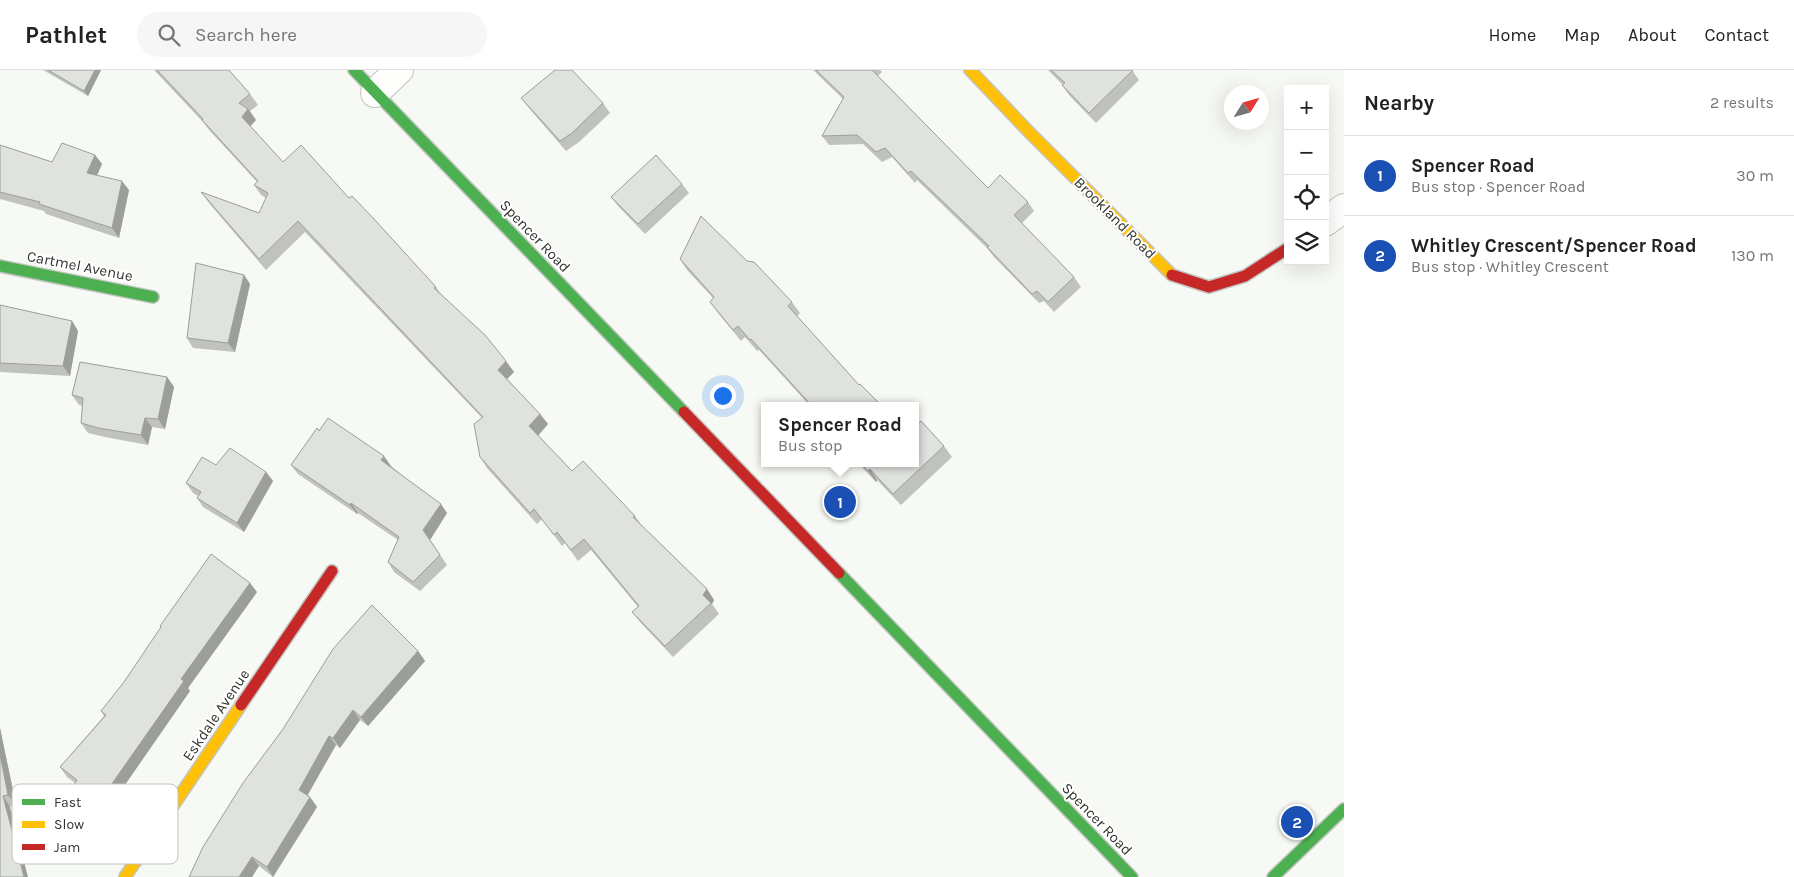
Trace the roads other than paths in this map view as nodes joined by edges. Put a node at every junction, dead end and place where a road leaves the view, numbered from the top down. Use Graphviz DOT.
graph roads {
  1 [pos="354,70"];
  2 [pos="399,70"];
  3 [pos="970,70"];
  4 [pos="375,92"];
  5 [pos="1344,208"];
  6 [pos="1328,220"];
  7 [pos="1284,251"];
  8 [pos="0,266"];
  9 [pos="153,297"];
  10 [pos="332,571"];
  11 [pos="178,799"];
  12 [pos="1344,809"];
  13 [pos="134,864"];
  14 [pos="125,877"];
  15 [pos="1132,877"];
  16 [pos="1273,877"];
  1 -- 4 [label="street, Spencer Road"];
  2 -- 4 [label="street"];
  3 -- 7 [label="street, Brookland Road"];
  4 -- 15 [label="street, Spencer Road"];
  5 -- 6 [label="street"];
  8 -- 9 [label="street, Cartmel Avenue"];
  10 -- 11 [label="street, Eskdale Avenue"];
  12 -- 16 [label="street"];
  13 -- 14 [label="street, Eskdale Avenue"];
}
